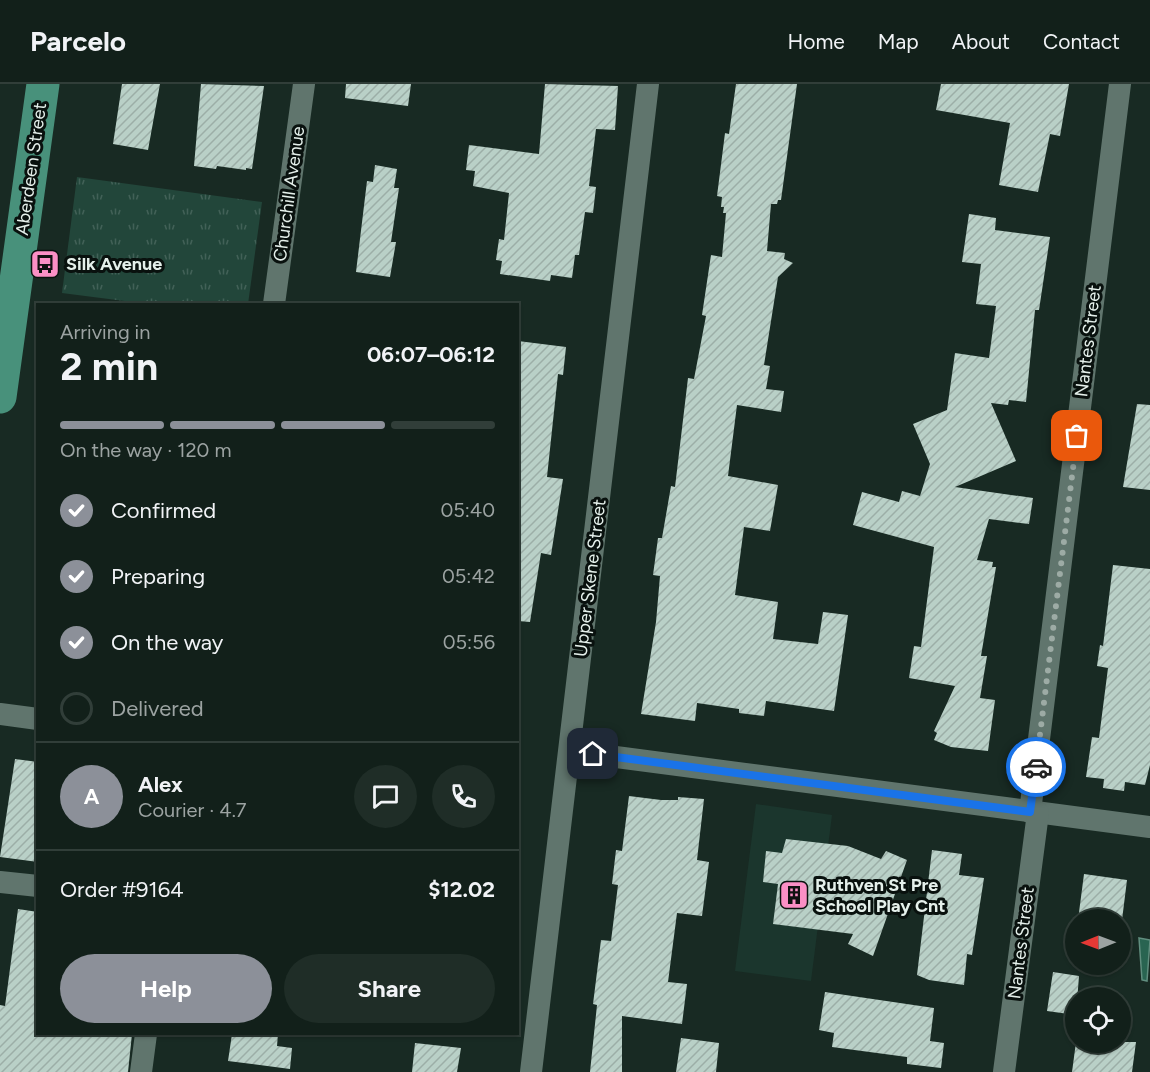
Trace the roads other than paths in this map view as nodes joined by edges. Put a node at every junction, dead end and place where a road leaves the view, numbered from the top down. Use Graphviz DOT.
graph roads {
  1 [pos="43,84"];
  2 [pos="304,84"];
  3 [pos="648,84"];
  4 [pos="1120,84"];
  5 [pos="274,303"];
  6 [pos="2,364"];
  7 [pos="0,397"];
  8 [pos="0,714"];
  9 [pos="36,719"];
  10 [pos="570,751"];
  11 [pos="1034,813"];
  12 [pos="1150,827"];
  13 [pos="0,882"];
  14 [pos="36,886"];
  15 [pos="146,1035"];
  16 [pos="141,1072"];
  17 [pos="531,1072"];
  18 [pos="1004,1072"];
  1 -- 6 [label="main road, Aberdeen Street"];
  2 -- 5 [label="street, Churchill Avenue"];
  3 -- 10 [label="street, Upper Skene Street"];
  4 -- 11 [label="street, Nantes Street"];
  6 -- 7 [label="main road, Aberdeen Street"];
  8 -- 9 [label="street"];
  10 -- 11 [label="street"];
  10 -- 17 [label="street, Upper Skene Street"];
  11 -- 12 [label="street"];
  11 -- 18 [label="street, Nantes Street"];
  13 -- 14 [label="street"];
  15 -- 16 [label="street"];
}
